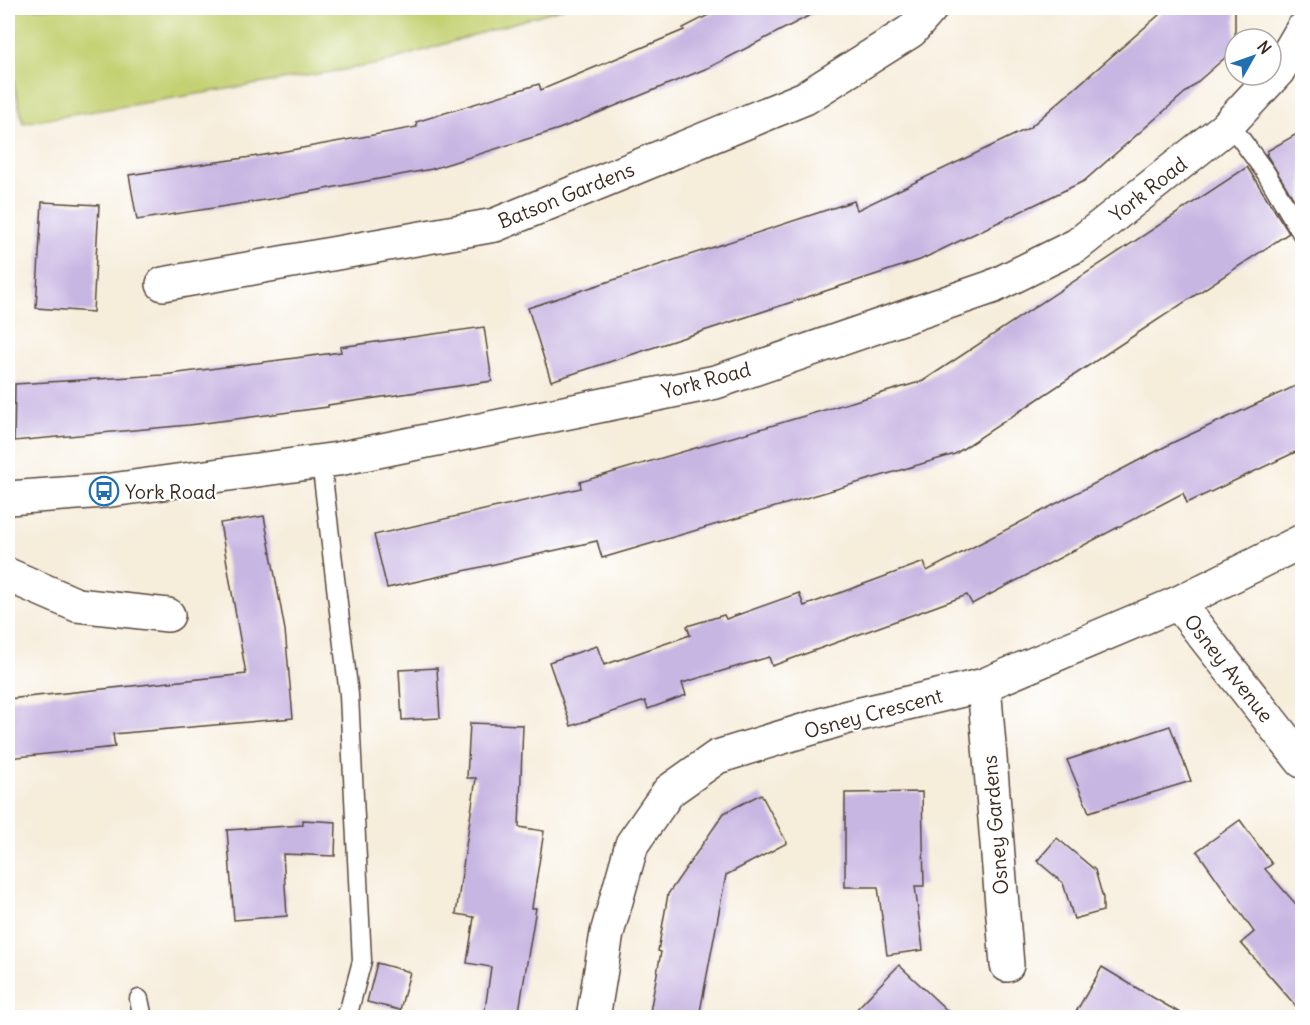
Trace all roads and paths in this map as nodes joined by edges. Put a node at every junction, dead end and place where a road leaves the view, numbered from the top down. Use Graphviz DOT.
graph roads {
  1 [pos="931,8"];
  2 [pos="1302,30"];
  3 [pos="1229,123"];
  4 [pos="1302,234"];
  5 [pos="163,284"];
  6 [pos="321,461"];
  7 [pos="8,498"];
  8 [pos="1302,541"];
  9 [pos="8,575"];
  10 [pos="1178,603"];
  11 [pos="168,615"];
  12 [pos="984,685"];
  13 [pos="1302,761"];
  14 [pos="1007,965"];
  15 [pos="139,999"];
  16 [pos="143,1017"];
  17 [pos="343,1017"];
  18 [pos="593,1017"];
  1 -- 5 [label="street, Batson Gardens"];
  2 -- 3 [label="street, York Road"];
  3 -- 4 [label="lane"];
  3 -- 6 [label="street, York Road"];
  6 -- 7 [label="street, York Road"];
  6 -- 17 [label="lane"];
  8 -- 10 [label="street, Osney Crescent"];
  9 -- 11 [label="street"];
  10 -- 12 [label="street, Osney Crescent"];
  10 -- 13 [label="street, Osney Avenue"];
  12 -- 14 [label="street, Osney Gardens"];
  12 -- 18 [label="street, Osney Crescent"];
  15 -- 16 [label="lane"];
}
